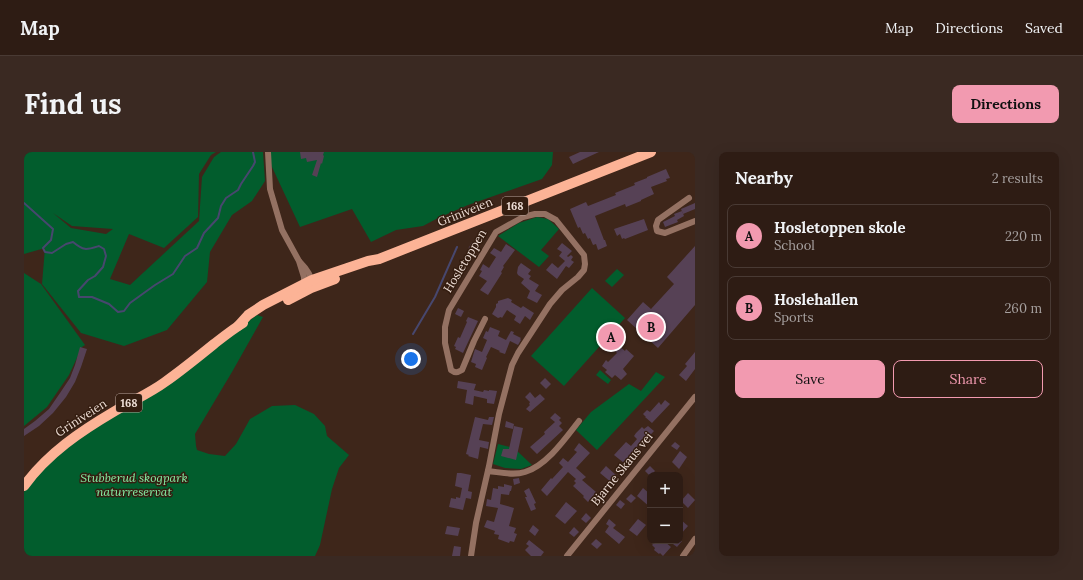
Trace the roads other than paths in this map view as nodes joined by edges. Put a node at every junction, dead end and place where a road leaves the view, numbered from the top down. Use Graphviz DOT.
graph roads {
  1 [pos="268,152"];
  2 [pos="651,152"];
  3 [pos="690,198"];
  4 [pos="695,221"];
  5 [pos="299,261"];
  6 [pos="309,284"];
  7 [pos="485,319"];
  8 [pos="695,397"];
  9 [pos="690,404"];
  10 [pos="695,409"];
  11 [pos="579,421"];
  12 [pos="488,471"];
  13 [pos="24,486"];
  14 [pos="695,539"];
  15 [pos="471,556"];
  16 [pos="567,556"];
  17 [pos="684,556"];
  1 -- 5 [label="street"];
  2 -- 6 [label="main road, Griniveien / 168"];
  3 -- 4 [label="street"];
  5 -- 6 [label="street"];
  5 -- 6 [label="street"];
  6 -- 13 [label="main road, Griniveien / 168"];
  7 -- 12 [label="street, Hosletoppen"];
  8 -- 9 [label="street, Bjarne Skaus vei"];
  9 -- 10 [label="street"];
  9 -- 16 [label="street, Bjarne Skaus vei"];
  11 -- 12 [label="street"];
  12 -- 15 [label="street, Hosletoppen"];
  14 -- 17 [label="street"];
}
